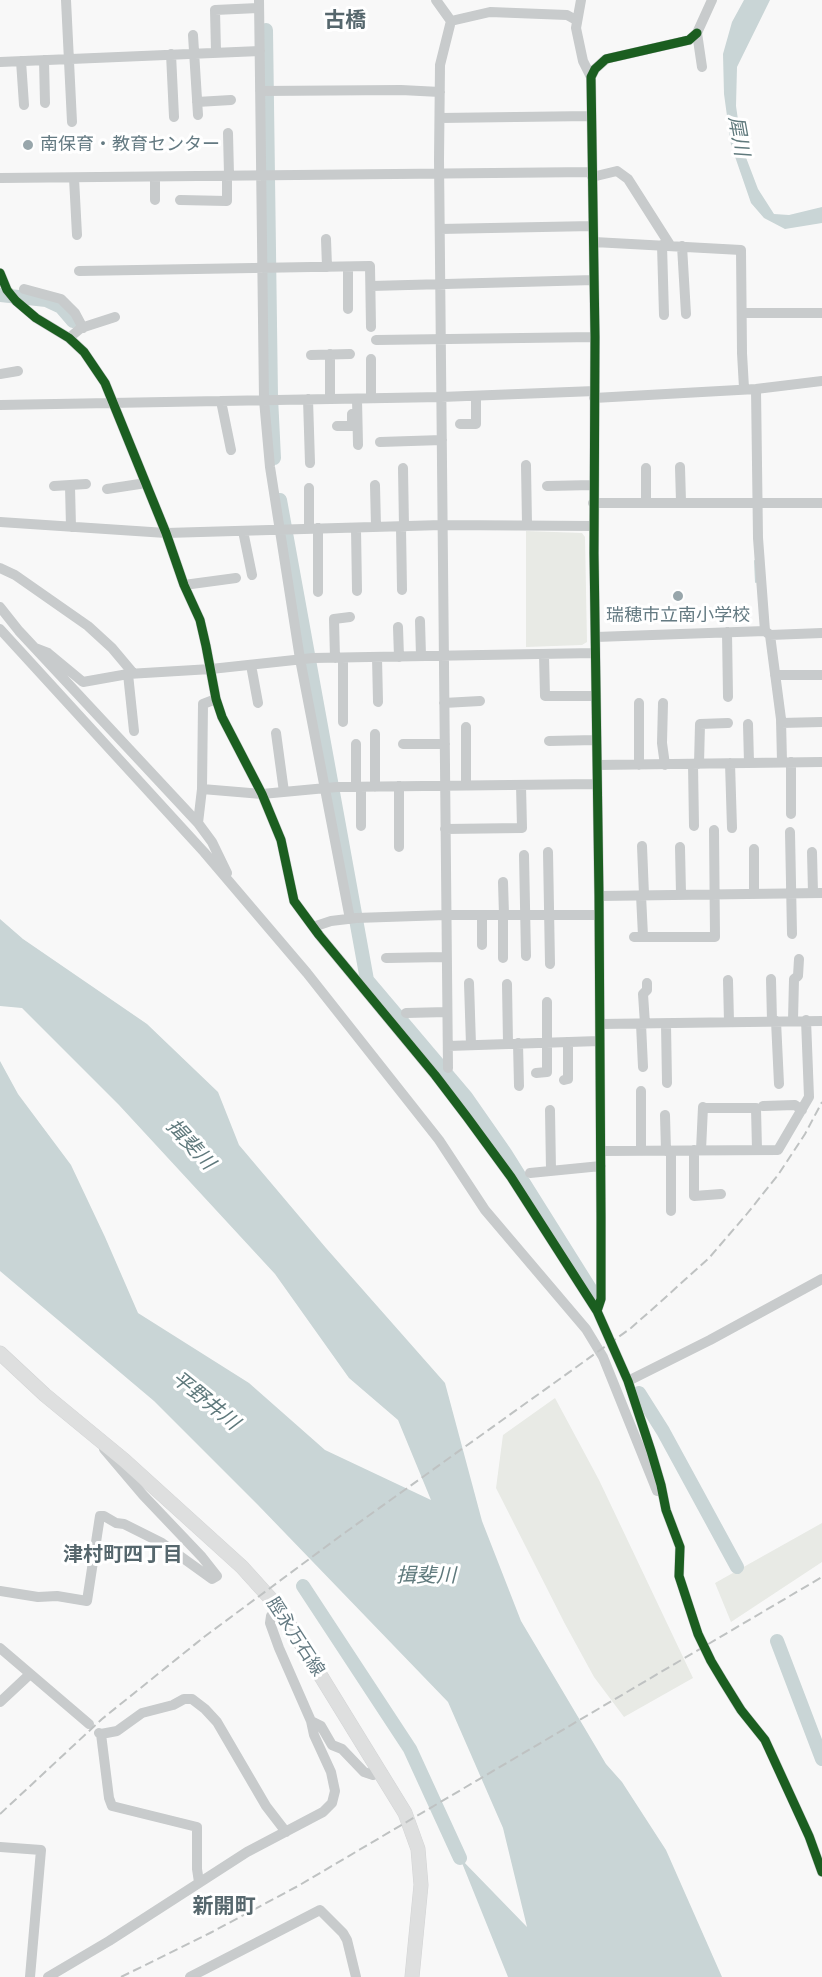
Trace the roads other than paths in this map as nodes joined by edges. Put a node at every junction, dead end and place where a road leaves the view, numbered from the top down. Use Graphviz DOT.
graph roads {
  1 [pos="66,0"];
  2 [pos="436,0"];
  3 [pos="581,0"];
  4 [pos="712,0"];
  5 [pos="259,4"];
  6 [pos="576,20"];
  7 [pos="451,21"];
  8 [pos="697,33"];
  9 [pos="193,36"];
  10 [pos="260,51"];
  11 [pos="216,52"];
  12 [pos="194,53"];
  13 [pos="171,54"];
  14 [pos="69,59"];
  15 [pos="44,60"];
  16 [pos="21,61"];
  17 [pos="0,62"];
  18 [pos="702,67"];
  19 [pos="591,77"];
  20 [pos="260,92"];
  21 [pos="440,92"];
  22 [pos="231,100"];
  23 [pos="197,102"];
  24 [pos="45,103"];
  25 [pos="24,105"];
  26 [pos="198,115"];
  27 [pos="591,116"];
  28 [pos="174,117"];
  29 [pos="440,118"];
  30 [pos="72,122"];
  31 [pos="228,133"];
  32 [pos="439,174"];
  33 [pos="592,174"];
  34 [pos="260,175"];
  35 [pos="228,176"];
  36 [pos="155,177"];
  37 [pos="0,178"];
  38 [pos="75,178"];
  39 [pos="155,200"];
  40 [pos="180,201"];
  41 [pos="593,226"];
  42 [pos="440,229"];
  43 [pos="76,235"];
  44 [pos="326,239"];
  45 [pos="594,242"];
  46 [pos="666,245"];
  47 [pos="682,246"];
  48 [pos="327,267"];
  49 [pos="348,267"];
  50 [pos="263,268"];
  51 [pos="78,271"];
  52 [pos="0,273"];
  53 [pos="594,280"];
  54 [pos="440,285"];
  55 [pos="371,286"];
  56 [pos="4,290"];
  57 [pos="24,290"];
  58 [pos="348,309"];
  59 [pos="742,313"];
  60 [pos="822,313"];
  61 [pos="686,314"];
  62 [pos="664,315"];
  63 [pos="115,317"];
  64 [pos="370,327"];
  65 [pos="83,328"];
  66 [pos="595,337"];
  67 [pos="69,338"];
  68 [pos="441,339"];
  69 [pos="376,340"];
  70 [pos="330,354"];
  71 [pos="350,354"];
  72 [pos="311,355"];
  73 [pos="371,359"];
  74 [pos="18,371"];
  75 [pos="0,374"];
  76 [pos="822,381"];
  77 [pos="744,388"];
  78 [pos="756,389"];
  79 [pos="594,395"];
  80 [pos="476,396"];
  81 [pos="371,398"];
  82 [pos="441,398"];
  83 [pos="308,399"];
  84 [pos="330,399"];
  85 [pos="354,399"];
  86 [pos="264,400"];
  87 [pos="221,401"];
  88 [pos="114,402"];
  89 [pos="0,405"];
  90 [pos="459,424"];
  91 [pos="338,426"];
  92 [pos="441,440"];
  93 [pos="380,442"];
  94 [pos="358,445"];
  95 [pos="231,450"];
  96 [pos="310,463"];
  97 [pos="526,465"];
  98 [pos="680,467"];
  99 [pos="403,468"];
  100 [pos="646,468"];
  101 [pos="146,483"];
  102 [pos="86,484"];
  103 [pos="375,485"];
  104 [pos="593,485"];
  105 [pos="54,486"];
  106 [pos="70,486"];
  107 [pos="547,486"];
  108 [pos="309,488"];
  109 [pos="107,489"];
  110 [pos="681,502"];
  111 [pos="593,503"];
  112 [pos="646,503"];
  113 [pos="757,503"];
  114 [pos="822,503"];
  115 [pos="0,522"];
  116 [pos="442,525"];
  117 [pos="527,525"];
  118 [pos="594,526"];
  119 [pos="72,527"];
  120 [pos="376,527"];
  121 [pos="403,527"];
  122 [pos="356,528"];
  123 [pos="279,529"];
  124 [pos="314,529"];
  125 [pos="243,531"];
  126 [pos="166,533"];
  127 [pos="0,568"];
  128 [pos="252,575"];
  129 [pos="236,578"];
  130 [pos="184,585"];
  131 [pos="402,590"];
  132 [pos="357,591"];
  133 [pos="318,592"];
  134 [pos="0,608"];
  135 [pos="350,617"];
  136 [pos="420,621"];
  137 [pos="398,627"];
  138 [pos="0,629"];
  139 [pos="726,632"];
  140 [pos="767,633"];
  141 [pos="822,633"];
  142 [pos="596,637"];
  143 [pos="35,648"];
  144 [pos="595,653"];
  145 [pos="544,655"];
  146 [pos="421,656"];
  147 [pos="444,656"];
  148 [pos="377,657"];
  149 [pos="399,657"];
  150 [pos="339,658"];
  151 [pos="300,659"];
  152 [pos="251,665"];
  153 [pos="211,669"];
  154 [pos="131,674"];
  155 [pos="775,675"];
  156 [pos="822,675"];
  157 [pos="596,696"];
  158 [pos="728,697"];
  159 [pos="216,699"];
  160 [pos="480,701"];
  161 [pos="378,702"];
  162 [pos="258,703"];
  163 [pos="444,703"];
  164 [pos="639,703"];
  165 [pos="663,703"];
  166 [pos="344,722"];
  167 [pos="822,722"];
  168 [pos="728,723"];
  169 [pos="781,723"];
  170 [pos="748,724"];
  171 [pos="466,727"];
  172 [pos="134,730"];
  173 [pos="276,733"];
  174 [pos="375,734"];
  175 [pos="596,740"];
  176 [pos="549,741"];
  177 [pos="356,744"];
  178 [pos="403,744"];
  179 [pos="445,744"];
  180 [pos="786,762"];
  181 [pos="822,762"];
  182 [pos="730,763"];
  183 [pos="749,763"];
  184 [pos="696,764"];
  185 [pos="597,765"];
  186 [pos="639,765"];
  187 [pos="665,765"];
  188 [pos="596,784"];
  189 [pos="446,785"];
  190 [pos="466,785"];
  191 [pos="521,785"];
  192 [pos="399,786"];
  193 [pos="359,787"];
  194 [pos="375,787"];
  195 [pos="202,789"];
  196 [pos="325,789"];
  197 [pos="285,792"];
  198 [pos="262,794"];
  199 [pos="791,814"];
  200 [pos="198,823"];
  201 [pos="361,826"];
  202 [pos="694,826"];
  203 [pos="732,828"];
  204 [pos="446,829"];
  205 [pos="714,830"];
  206 [pos="790,832"];
  207 [pos="642,846"];
  208 [pos="399,847"];
  209 [pos="680,847"];
  210 [pos="751,850"];
  211 [pos="548,852"];
  212 [pos="815,852"];
  213 [pos="524,855"];
  214 [pos="503,882"];
  215 [pos="233,887"];
  216 [pos="715,893"];
  217 [pos="791,893"];
  218 [pos="818,893"];
  219 [pos="681,894"];
  220 [pos="751,894"];
  221 [pos="643,895"];
  222 [pos="599,896"];
  223 [pos="446,915"];
  224 [pos="482,915"];
  225 [pos="504,915"];
  226 [pos="525,915"];
  227 [pos="549,915"];
  228 [pos="599,915"];
  229 [pos="350,919"];
  230 [pos="313,927"];
  231 [pos="792,934"];
  232 [pos="482,945"];
  233 [pos="526,956"];
  234 [pos="446,957"];
  235 [pos="386,958"];
  236 [pos="503,958"];
  237 [pos="799,959"];
  238 [pos="550,964"];
  239 [pos="771,979"];
  240 [pos="728,980"];
  241 [pos="469,983"];
  242 [pos="647,983"];
  243 [pos="507,984"];
  244 [pos="550,1002"];
  245 [pos="447,1012"];
  246 [pos="406,1013"];
  247 [pos="793,1020"];
  248 [pos="806,1020"];
  249 [pos="822,1020"];
  250 [pos="774,1021"];
  251 [pos="729,1022"];
  252 [pos="600,1024"];
  253 [pos="643,1024"];
  254 [pos="666,1024"];
  255 [pos="599,1041"];
  256 [pos="551,1042"];
  257 [pos="568,1042"];
  258 [pos="513,1044"];
  259 [pos="471,1045"];
  260 [pos="448,1046"];
  261 [pos="643,1067"];
  262 [pos="448,1068"];
  263 [pos="536,1073"];
  264 [pos="564,1080"];
  265 [pos="667,1083"];
  266 [pos="779,1084"];
  267 [pos="519,1086"];
  268 [pos="641,1091"];
  269 [pos="763,1106"];
  270 [pos="550,1110"];
  271 [pos="802,1110"];
  272 [pos="665,1114"];
  273 [pos="698,1150"];
  274 [pos="757,1150"];
  275 [pos="601,1151"];
  276 [pos="641,1151"];
  277 [pos="668,1151"];
  278 [pos="601,1166"];
  279 [pos="551,1171"];
  280 [pos="530,1173"];
  281 [pos="721,1194"];
  282 [pos="671,1211"];
  283 [pos="822,1279"];
  284 [pos="597,1311"];
  285 [pos="0,1353"];
  286 [pos="628,1381"];
  287 [pos="85,1426"];
  288 [pos="666,1510"];
  289 [pos="0,1591"];
  290 [pos="279,1608"];
  291 [pos="0,1648"];
  292 [pos="29,1675"];
  293 [pos="0,1702"];
  294 [pos="311,1720"];
  295 [pos="89,1724"];
  296 [pos="379,1772"];
  297 [pos="286,1832"];
  298 [pos="809,1836"];
  299 [pos="0,1847"];
  300 [pos="822,1857"];
  301 [pos="822,1872"];
  302 [pos="200,1882"];
  303 [pos="194,1976"];
  304 [pos="30,1977"];
  305 [pos="48,1977"];
  306 [pos="356,1977"];
  307 [pos="412,1977"];
  1 -- 14 [label="street"];
  2 -- 7 [label="street"];
  3 -- 6 [label="street"];
  4 -- 8 [label="street"];
  5 -- 10 [label="street"];
  5 -- 11 [label="street"];
  6 -- 7 [label="street"];
  6 -- 19 [label="street"];
  7 -- 21 [label="street"];
  8 -- 18 [label="street"];
  8 -- 19 [label="street"];
  9 -- 12 [label="street"];
  10 -- 11 [label="street"];
  10 -- 20 [label="street"];
  11 -- 12 [label="street"];
  12 -- 13 [label="street"];
  12 -- 23 [label="street"];
  13 -- 14 [label="street"];
  13 -- 28 [label="street"];
  14 -- 15 [label="street"];
  14 -- 30 [label="street"];
  15 -- 16 [label="street"];
  15 -- 24 [label="street"];
  16 -- 17 [label="street"];
  16 -- 25 [label="street"];
  19 -- 27 [label="street"];
  20 -- 21 [label="street"];
  20 -- 34 [label="street"];
  21 -- 29 [label="street"];
  22 -- 23 [label="street"];
  23 -- 26 [label="street"];
  27 -- 29 [label="street"];
  27 -- 33 [label="street"];
  29 -- 32 [label="street"];
  31 -- 35 [label="street"];
  32 -- 33 [label="street"];
  32 -- 34 [label="street"];
  32 -- 42 [label="street"];
  33 -- 41 [label="street"];
  33 -- 46 [label="street"];
  34 -- 35 [label="street"];
  34 -- 50 [label="street"];
  35 -- 36 [label="street"];
  35 -- 40 [label="street"];
  36 -- 38 [label="street"];
  36 -- 39 [label="street"];
  37 -- 38 [label="street"];
  38 -- 43 [label="street"];
  41 -- 42 [label="street"];
  41 -- 45 [label="street"];
  42 -- 54 [label="street"];
  44 -- 48 [label="street"];
  45 -- 46 [label="street"];
  45 -- 53 [label="street"];
  46 -- 47 [label="street"];
  46 -- 62 [label="street"];
  47 -- 59 [label="street"];
  47 -- 61 [label="street"];
  48 -- 49 [label="street"];
  48 -- 50 [label="street"];
  49 -- 55 [label="street"];
  49 -- 58 [label="street"];
  50 -- 51 [label="street"];
  50 -- 86 [label="street"];
  52 -- 56 [label="street"];
  53 -- 54 [label="street"];
  53 -- 66 [label="street"];
  54 -- 55 [label="street"];
  54 -- 68 [label="street"];
  55 -- 64 [label="street"];
  56 -- 67 [label="street"];
  57 -- 65 [label="street"];
  59 -- 60 [label="street"];
  59 -- 77 [label="street"];
  63 -- 65 [label="street"];
  65 -- 67 [label="street"];
  66 -- 68 [label="street"];
  66 -- 79 [label="street"];
  67 -- 88 [label="street"];
  68 -- 69 [label="street"];
  68 -- 82 [label="street"];
  70 -- 71 [label="street"];
  70 -- 72 [label="street"];
  70 -- 84 [label="street"];
  73 -- 81 [label="street"];
  74 -- 75 [label="street"];
  76 -- 78 [label="street"];
  77 -- 78 [label="street"];
  77 -- 79 [label="street"];
  78 -- 113 [label="street"];
  79 -- 80 [label="street"];
  79 -- 104 [label="street"];
  80 -- 82 [label="street"];
  80 -- 90 [label="street"];
  81 -- 82 [label="street"];
  81 -- 85 [label="street"];
  82 -- 92 [label="street"];
  83 -- 84 [label="street"];
  83 -- 86 [label="street"];
  83 -- 96 [label="street"];
  84 -- 85 [label="street"];
  85 -- 91 [label="street"];
  85 -- 94 [label="street"];
  86 -- 87 [label="street"];
  86 -- 123 [label="street"];
  87 -- 88 [label="street"];
  87 -- 95 [label="street"];
  88 -- 89 [label="street"];
  88 -- 101 [label="street"];
  92 -- 93 [label="street"];
  92 -- 116 [label="street"];
  97 -- 117 [label="street"];
  98 -- 110 [label="street"];
  99 -- 121 [label="street"];
  100 -- 112 [label="street"];
  101 -- 109 [label="street"];
  101 -- 126 [label="street"];
  102 -- 106 [label="street"];
  103 -- 120 [label="street"];
  104 -- 107 [label="street"];
  104 -- 111 [label="street"];
  105 -- 106 [label="street"];
  106 -- 119 [label="street"];
  108 -- 124 [label="street"];
  110 -- 112 [label="street"];
  110 -- 113 [label="street"];
  111 -- 112 [label="street"];
  111 -- 118 [label="street"];
  113 -- 114 [label="street"];
  113 -- 140 [label="street"];
  115 -- 119 [label="street"];
  116 -- 117 [label="street"];
  116 -- 121 [label="street"];
  116 -- 147 [label="street"];
  117 -- 118 [label="street"];
  118 -- 142 [label="street"];
  119 -- 126 [label="street"];
  120 -- 121 [label="street"];
  120 -- 122 [label="street"];
  121 -- 131 [label="street"];
  122 -- 124 [label="street"];
  122 -- 132 [label="street"];
  123 -- 124 [label="street"];
  123 -- 125 [label="street"];
  123 -- 151 [label="street"];
  124 -- 133 [label="street"];
  125 -- 126 [label="street"];
  125 -- 128 [label="street"];
  126 -- 130 [label="street"];
  127 -- 154 [label="street"];
  129 -- 130 [label="street"];
  130 -- 153 [label="street"];
  134 -- 143 [label="street"];
  135 -- 150 [label="street"];
  136 -- 146 [label="street"];
  137 -- 149 [label="street"];
  138 -- 215 [label="street"];
  139 -- 140 [label="street"];
  139 -- 142 [label="street"];
  139 -- 158 [label="street"];
  140 -- 141 [label="street"];
  140 -- 155 [label="street"];
  142 -- 144 [label="street"];
  143 -- 154 [label="street"];
  143 -- 200 [label="street"];
  144 -- 145 [label="street"];
  144 -- 157 [label="street"];
  145 -- 147 [label="street"];
  145 -- 157 [label="street"];
  146 -- 147 [label="street"];
  146 -- 149 [label="street"];
  147 -- 163 [label="street"];
  148 -- 149 [label="street"];
  148 -- 150 [label="street"];
  148 -- 161 [label="street"];
  150 -- 151 [label="street"];
  150 -- 166 [label="street"];
  151 -- 152 [label="street"];
  151 -- 196 [label="street"];
  152 -- 153 [label="street"];
  152 -- 162 [label="street"];
  153 -- 154 [label="street"];
  153 -- 159 [label="street"];
  154 -- 172 [label="street"];
  155 -- 156 [label="street"];
  155 -- 169 [label="street"];
  157 -- 175 [label="street"];
  159 -- 195 [label="street"];
  159 -- 198 [label="street"];
  160 -- 163 [label="street"];
  163 -- 179 [label="street"];
  164 -- 186 [label="street"];
  165 -- 187 [label="street"];
  167 -- 169 [label="street"];
  168 -- 184 [label="street"];
  169 -- 180 [label="street"];
  170 -- 183 [label="street"];
  171 -- 190 [label="street"];
  173 -- 197 [label="street"];
  174 -- 194 [label="street"];
  175 -- 176 [label="street"];
  175 -- 185 [label="street"];
  177 -- 193 [label="street"];
  178 -- 179 [label="street"];
  179 -- 189 [label="street"];
  180 -- 181 [label="street"];
  180 -- 183 [label="street"];
  180 -- 199 [label="street"];
  182 -- 183 [label="street"];
  182 -- 184 [label="street"];
  182 -- 203 [label="street"];
  184 -- 187 [label="street"];
  184 -- 202 [label="street"];
  185 -- 186 [label="street"];
  185 -- 188 [label="street"];
  186 -- 187 [label="street"];
  188 -- 191 [label="street"];
  188 -- 222 [label="street"];
  189 -- 190 [label="street"];
  189 -- 192 [label="street"];
  189 -- 204 [label="street"];
  190 -- 191 [label="street"];
  191 -- 204 [label="street"];
  192 -- 194 [label="street"];
  192 -- 208 [label="street"];
  193 -- 194 [label="street"];
  193 -- 196 [label="street"];
  193 -- 201 [label="street"];
  195 -- 198 [label="street"];
  195 -- 200 [label="street"];
  196 -- 197 [label="street"];
  196 -- 229 [label="street"];
  197 -- 198 [label="street"];
  198 -- 230 [label="street"];
  200 -- 215 [label="street"];
  204 -- 223 [label="street"];
  205 -- 216 [label="street"];
  206 -- 217 [label="street"];
  207 -- 221 [label="street"];
  209 -- 219 [label="street"];
  210 -- 220 [label="street"];
  211 -- 227 [label="street"];
  212 -- 218 [label="street"];
  213 -- 226 [label="street"];
  214 -- 225 [label="street"];
  215 -- 288 [label="street"];
  216 -- 219 [label="street"];
  216 -- 220 [label="street"];
  216 -- 221 [label="street"];
  217 -- 218 [label="street"];
  217 -- 220 [label="street"];
  217 -- 231 [label="street"];
  219 -- 221 [label="street"];
  221 -- 222 [label="street"];
  222 -- 228 [label="street"];
  223 -- 224 [label="street"];
  223 -- 229 [label="street"];
  223 -- 234 [label="street"];
  224 -- 225 [label="street"];
  224 -- 232 [label="street"];
  225 -- 226 [label="street"];
  225 -- 236 [label="street"];
  226 -- 227 [label="street"];
  226 -- 233 [label="street"];
  227 -- 228 [label="street"];
  227 -- 238 [label="street"];
  228 -- 252 [label="street"];
  229 -- 230 [label="street"];
  230 -- 284 [label="street"];
  234 -- 235 [label="street"];
  234 -- 245 [label="street"];
  237 -- 247 [label="street"];
  239 -- 250 [label="street"];
  240 -- 251 [label="street"];
  241 -- 259 [label="street"];
  242 -- 253 [label="street"];
  243 -- 258 [label="street"];
  244 -- 256 [label="street"];
  245 -- 246 [label="street"];
  245 -- 260 [label="street"];
  247 -- 248 [label="street"];
  247 -- 250 [label="street"];
  248 -- 249 [label="street"];
  248 -- 271 [label="street"];
  250 -- 251 [label="street"];
  250 -- 266 [label="street"];
  251 -- 254 [label="street"];
  252 -- 253 [label="street"];
  252 -- 255 [label="street"];
  253 -- 254 [label="street"];
  253 -- 261 [label="street"];
  254 -- 265 [label="street"];
  255 -- 257 [label="street"];
  255 -- 275 [label="street"];
  256 -- 257 [label="street"];
  256 -- 258 [label="street"];
  256 -- 263 [label="street"];
  257 -- 264 [label="street"];
  258 -- 259 [label="street"];
  258 -- 267 [label="street"];
  259 -- 260 [label="street"];
  260 -- 262 [label="street"];
  268 -- 276 [label="street"];
  269 -- 271 [label="street"];
  270 -- 279 [label="street"];
  271 -- 274 [label="street"];
  272 -- 277 [label="street"];
  273 -- 274 [label="street"];
  273 -- 274 [label="street"];
  273 -- 277 [label="street"];
  273 -- 281 [label="street"];
  275 -- 276 [label="street"];
  275 -- 278 [label="street"];
  276 -- 277 [label="street"];
  277 -- 282 [label="street"];
  278 -- 279 [label="street"];
  278 -- 284 [label="street"];
  279 -- 280 [label="street"];
  283 -- 286 [label="street"];
  284 -- 286 [label="street"];
  285 -- 287 [label="main road, 脛永万石線"];
  286 -- 288 [label="street"];
  287 -- 289 [label="street"];
  287 -- 290 [label="main road, 脛永万石線"];
  288 -- 298 [label="street"];
  290 -- 294 [label="street"];
  290 -- 296 [label="main road, 脛永万石線"];
  291 -- 292 [label="street"];
  292 -- 293 [label="street"];
  292 -- 295 [label="street"];
  294 -- 296 [label="street"];
  294 -- 297 [label="street"];
  296 -- 307 [label="main road, 脛永万石線"];
  297 -- 302 [label="street"];
  297 -- 302 [label="street"];
  298 -- 300 [label="street"];
  298 -- 301 [label="street"];
  299 -- 304 [label="street"];
  302 -- 305 [label="street"];
  303 -- 306 [label="street"];
}
